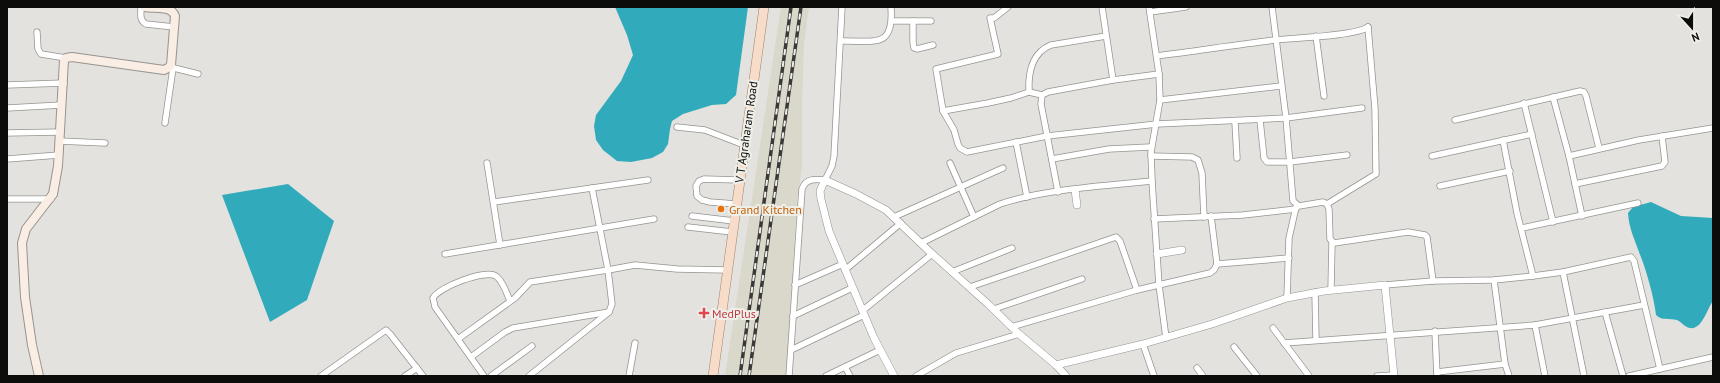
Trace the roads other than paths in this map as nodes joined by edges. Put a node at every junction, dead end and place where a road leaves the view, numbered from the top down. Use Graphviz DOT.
graph roads {
  1 [pos="142,7"];
  2 [pos="145,7"];
  3 [pos="764,7"];
  4 [pos="842,7"];
  5 [pos="891,7"];
  6 [pos="1008,7"];
  7 [pos="1102,7"];
  8 [pos="1186,7"];
  9 [pos="1272,7"];
  10 [pos="1149,9"];
  11 [pos="892,21"];
  12 [pos="913,21"];
  13 [pos="930,21"];
  14 [pos="174,27"];
  15 [pos="38,32"];
  16 [pos="1106,36"];
  17 [pos="1316,36"];
  18 [pos="1275,40"];
  19 [pos="841,41"];
  20 [pos="932,45"];
  21 [pos="1157,56"];
  22 [pos="66,58"];
  23 [pos="172,67"];
  24 [pos="198,74"];
  25 [pos="1159,74"];
  26 [pos="1113,80"];
  27 [pos="64,83"];
  28 [pos="7,85"];
  29 [pos="1281,86"];
  30 [pos="1029,92"];
  31 [pos="1042,94"];
  32 [pos="1324,96"];
  33 [pos="1553,97"];
  34 [pos="1160,100"];
  35 [pos="1524,103"];
  36 [pos="62,105"];
  37 [pos="7,108"];
  38 [pos="1362,108"];
  39 [pos="943,111"];
  40 [pos="1286,118"];
  41 [pos="1260,120"];
  42 [pos="1455,120"];
  43 [pos="1235,122"];
  44 [pos="165,123"];
  45 [pos="1157,124"];
  46 [pos="677,127"];
  47 [pos="1713,128"];
  48 [pos="7,133"];
  49 [pos="1532,134"];
  50 [pos="60,136"];
  51 [pos="1047,136"];
  52 [pos="1662,136"];
  53 [pos="1503,140"];
  54 [pos="1016,142"];
  55 [pos="105,143"];
  56 [pos="744,145"];
  57 [pos="1150,146"];
  58 [pos="1599,148"];
  59 [pos="58,155"];
  60 [pos="1347,155"];
  61 [pos="1151,156"];
  62 [pos="1432,156"];
  63 [pos="1569,156"];
  64 [pos="7,158"];
  65 [pos="1237,158"];
  66 [pos="1052,159"];
  67 [pos="1290,162"];
  68 [pos="487,163"];
  69 [pos="950,163"];
  70 [pos="1003,168"];
  71 [pos="1510,172"];
  72 [pos="648,180"];
  73 [pos="739,180"];
  74 [pos="825,180"];
  75 [pos="1152,181"];
  76 [pos="1575,184"];
  77 [pos="960,186"];
  78 [pos="1440,186"];
  79 [pos="592,188"];
  80 [pos="1075,190"];
  81 [pos="1058,192"];
  82 [pos="1027,197"];
  83 [pos="51,198"];
  84 [pos="7,199"];
  85 [pos="494,202"];
  86 [pos="1638,203"];
  87 [pos="736,204"];
  88 [pos="1327,204"];
  89 [pos="1076,205"];
  90 [pos="1296,207"];
  91 [pos="692,216"];
  92 [pos="1204,216"];
  93 [pos="1211,216"];
  94 [pos="1582,216"];
  95 [pos="894,217"];
  96 [pos="974,217"];
  97 [pos="654,219"];
  98 [pos="1154,219"];
  99 [pos="734,221"];
  100 [pos="1553,222"];
  101 [pos="901,224"];
  102 [pos="688,227"];
  103 [pos="1522,228"];
  104 [pos="600,229"];
  105 [pos="732,232"];
  106 [pos="1332,242"];
  107 [pos="921,243"];
  108 [pos="500,245"];
  109 [pos="1012,248"];
  110 [pos="1182,250"];
  111 [pos="445,254"];
  112 [pos="932,254"];
  113 [pos="1157,254"];
  114 [pos="1289,258"];
  115 [pos="1217,264"];
  116 [pos="844,267"];
  117 [pos="608,270"];
  118 [pos="727,270"];
  119 [pos="952,272"];
  120 [pos="1563,272"];
  121 [pos="1532,276"];
  122 [pos="1082,279"];
  123 [pos="1494,280"];
  124 [pos="1433,281"];
  125 [pos="795,285"];
  126 [pos="1160,285"];
  127 [pos="1385,285"];
  128 [pos="970,287"];
  129 [pos="852,288"];
  130 [pos="1137,290"];
  131 [pos="1331,290"];
  132 [pos="1315,292"];
  133 [pos="1287,298"];
  134 [pos="510,301"];
  135 [pos="1644,305"];
  136 [pos="994,310"];
  137 [pos="609,312"];
  138 [pos="1605,312"];
  139 [pos="863,313"];
  140 [pos="793,316"];
  141 [pos="1573,320"];
  142 [pos="1535,325"];
  143 [pos="1011,326"];
  144 [pos="1273,328"];
  145 [pos="1501,328"];
  146 [pos="1435,331"];
  147 [pos="1018,334"];
  148 [pos="1390,335"];
  149 [pos="1166,338"];
  150 [pos="458,339"];
  151 [pos="1316,340"];
  152 [pos="635,343"];
  153 [pos="1284,343"];
  154 [pos="1143,344"];
  155 [pos="532,346"];
  156 [pos="1234,347"];
  157 [pos="791,350"];
  158 [pos="880,350"];
  159 [pos="471,357"];
  160 [pos="1713,357"];
  161 [pos="1505,364"];
  162 [pos="1056,365"];
  163 [pos="845,367"];
  164 [pos="417,368"];
  165 [pos="1197,368"];
  166 [pos="1660,369"];
  167 [pos="1437,374"];
  168 [pos="1394,375"];
  169 [pos="39,376"];
  170 [pos="321,376"];
  171 [pos="405,376"];
  172 [pos="424,376"];
  173 [pos="484,376"];
  174 [pos="491,376"];
  175 [pos="529,376"];
  176 [pos="629,376"];
  177 [pos="713,376"];
  178 [pos="789,376"];
  179 [pos="826,376"];
  180 [pos="850,376"];
  181 [pos="894,376"];
  182 [pos="916,376"];
  183 [pos="1066,376"];
  184 [pos="1154,376"];
  185 [pos="1203,376"];
  186 [pos="1257,376"];
  187 [pos="1309,376"];
  188 [pos="1377,376"];
  189 [pos="1510,376"];
  190 [pos="1545,376"];
  191 [pos="1584,376"];
  192 [pos="1623,376"];
  193 [pos="1629,376"];
  1 -- 14 [label="street"];
  2 -- 14 [label="main road"];
  3 -- 56 [label="main road, V T Agraharam Road"];
  4 -- 19 [label="street"];
  5 -- 11 [label="street"];
  6 -- 39 [label="street"];
  7 -- 16 [label="street"];
  8 -- 10 [label="street"];
  9 -- 18 [label="street"];
  10 -- 21 [label="street"];
  11 -- 12 [label="street"];
  11 -- 19 [label="street"];
  12 -- 13 [label="street"];
  12 -- 20 [label="street"];
  14 -- 23 [label="main road"];
  15 -- 22 [label="street"];
  16 -- 26 [label="street"];
  16 -- 30 [label="street"];
  17 -- 18 [label="street"];
  17 -- 32 [label="street"];
  17 -- 88 [label="street"];
  18 -- 21 [label="street"];
  18 -- 29 [label="street"];
  19 -- 74 [label="street"];
  21 -- 25 [label="street"];
  22 -- 23 [label="main road"];
  22 -- 27 [label="main road"];
  23 -- 24 [label="street"];
  23 -- 44 [label="street"];
  25 -- 26 [label="street"];
  25 -- 34 [label="street"];
  26 -- 31 [label="street"];
  27 -- 28 [label="street"];
  27 -- 36 [label="main road"];
  29 -- 34 [label="street"];
  29 -- 40 [label="street"];
  30 -- 31 [label="street"];
  30 -- 39 [label="street"];
  31 -- 51 [label="street"];
  33 -- 35 [label="street"];
  33 -- 58 [label="street"];
  33 -- 63 [label="street"];
  34 -- 45 [label="street"];
  35 -- 42 [label="street"];
  35 -- 49 [label="street"];
  36 -- 37 [label="street"];
  36 -- 50 [label="main road"];
  38 -- 40 [label="street"];
  39 -- 54 [label="street"];
  40 -- 41 [label="street"];
  40 -- 67 [label="street"];
  41 -- 43 [label="street"];
  41 -- 67 [label="street"];
  43 -- 45 [label="street"];
  43 -- 65 [label="street"];
  45 -- 51 [label="street"];
  45 -- 61 [label="street"];
  46 -- 56 [label="street"];
  47 -- 52 [label="street"];
  48 -- 50 [label="street"];
  49 -- 53 [label="street"];
  49 -- 100 [label="street"];
  50 -- 55 [label="street"];
  50 -- 59 [label="main road"];
  51 -- 54 [label="street"];
  51 -- 66 [label="street"];
  52 -- 58 [label="street"];
  52 -- 76 [label="street"];
  53 -- 62 [label="street"];
  53 -- 71 [label="street"];
  54 -- 82 [label="street"];
  56 -- 73 [label="main road, V T Agraharam Road"];
  57 -- 66 [label="street"];
  58 -- 63 [label="street"];
  59 -- 64 [label="street"];
  59 -- 83 [label="main road"];
  60 -- 67 [label="street"];
  61 -- 75 [label="street"];
  61 -- 92 [label="street"];
  63 -- 76 [label="street"];
  66 -- 81 [label="street"];
  67 -- 90 [label="street"];
  68 -- 85 [label="street"];
  69 -- 77 [label="street"];
  70 -- 77 [label="street"];
  71 -- 78 [label="street"];
  71 -- 103 [label="street"];
  72 -- 79 [label="street"];
  73 -- 87 [label="main road, V T Agraharam Road"];
  73 -- 87 [label="street"];
  74 -- 95 [label="street"];
  74 -- 116 [label="street"];
  74 -- 125 [label="street"];
  75 -- 80 [label="street"];
  75 -- 98 [label="street"];
  76 -- 94 [label="street"];
  77 -- 95 [label="street"];
  77 -- 96 [label="street"];
  79 -- 85 [label="street"];
  79 -- 104 [label="street"];
  80 -- 81 [label="street"];
  80 -- 89 [label="street"];
  81 -- 82 [label="street"];
  82 -- 96 [label="street"];
  83 -- 84 [label="street"];
  83 -- 169 [label="main road"];
  85 -- 108 [label="street"];
  86 -- 94 [label="street"];
  87 -- 99 [label="main road, V T Agraharam Road"];
  88 -- 90 [label="street"];
  88 -- 106 [label="street"];
  90 -- 93 [label="street"];
  90 -- 114 [label="street"];
  91 -- 99 [label="street"];
  92 -- 93 [label="street"];
  92 -- 98 [label="street"];
  93 -- 115 [label="street"];
  94 -- 100 [label="street"];
  95 -- 101 [label="street"];
  96 -- 107 [label="street"];
  97 -- 104 [label="street"];
  98 -- 113 [label="street"];
  99 -- 105 [label="main road, V T Agraharam Road"];
  100 -- 103 [label="street"];
  101 -- 107 [label="street"];
  101 -- 116 [label="street"];
  102 -- 105 [label="street"];
  103 -- 121 [label="street"];
  104 -- 108 [label="street"];
  104 -- 117 [label="street"];
  105 -- 118 [label="main road, V T Agraharam Road"];
  106 -- 124 [label="street"];
  106 -- 131 [label="street"];
  107 -- 112 [label="street"];
  108 -- 111 [label="street"];
  109 -- 119 [label="street"];
  110 -- 113 [label="street"];
  112 -- 119 [label="street"];
  112 -- 139 [label="street"];
  113 -- 126 [label="street"];
  114 -- 115 [label="street"];
  114 -- 133 [label="street"];
  115 -- 126 [label="street"];
  116 -- 125 [label="street"];
  116 -- 129 [label="street"];
  117 -- 118 [label="street"];
  117 -- 134 [label="street"];
  117 -- 137 [label="street"];
  118 -- 177 [label="main road, V T Agraharam Road"];
  119 -- 128 [label="street"];
  120 -- 121 [label="street"];
  120 -- 135 [label="street"];
  120 -- 141 [label="street"];
  121 -- 123 [label="street"];
  122 -- 136 [label="street"];
  123 -- 124 [label="street"];
  123 -- 145 [label="street"];
  124 -- 127 [label="street"];
  125 -- 140 [label="street"];
  126 -- 130 [label="street"];
  126 -- 149 [label="street"];
  127 -- 131 [label="street"];
  127 -- 148 [label="street"];
  128 -- 130 [label="street"];
  128 -- 136 [label="street"];
  129 -- 139 [label="street"];
  129 -- 140 [label="street"];
  130 -- 143 [label="street"];
  131 -- 132 [label="street"];
  132 -- 133 [label="street"];
  132 -- 151 [label="street"];
  133 -- 149 [label="street"];
  134 -- 150 [label="street"];
  134 -- 150 [label="street"];
  135 -- 138 [label="street"];
  135 -- 166 [label="street"];
  136 -- 143 [label="street"];
  137 -- 159 [label="street"];
  137 -- 175 [label="street"];
  138 -- 141 [label="street"];
  138 -- 192 [label="street"];
  139 -- 157 [label="street"];
  139 -- 158 [label="street"];
  140 -- 157 [label="street"];
  141 -- 142 [label="street"];
  141 -- 191 [label="street"];
  142 -- 145 [label="street"];
  142 -- 190 [label="street"];
  143 -- 147 [label="street"];
  144 -- 153 [label="street"];
  145 -- 146 [label="street"];
  145 -- 161 [label="street"];
  146 -- 148 [label="street"];
  146 -- 167 [label="street"];
  147 -- 162 [label="street"];
  147 -- 182 [label="street"];
  148 -- 151 [label="street"];
  148 -- 168 [label="street"];
  149 -- 154 [label="street"];
  150 -- 159 [label="street"];
  151 -- 153 [label="street"];
  152 -- 176 [label="street"];
  153 -- 187 [label="street"];
  154 -- 162 [label="street"];
  154 -- 184 [label="street"];
  155 -- 174 [label="street"];
  156 -- 186 [label="street"];
  157 -- 178 [label="street"];
  158 -- 163 [label="street"];
  158 -- 181 [label="street"];
  159 -- 173 [label="street"];
  160 -- 166 [label="street"];
  161 -- 167 [label="street"];
  161 -- 189 [label="street"];
  162 -- 183 [label="street"];
  163 -- 179 [label="street"];
  163 -- 180 [label="street"];
  164 -- 170 [label="street"];
  164 -- 171 [label="street"];
  164 -- 172 [label="street"];
  165 -- 185 [label="street"];
  166 -- 193 [label="street"];
  168 -- 188 [label="street"];
}
